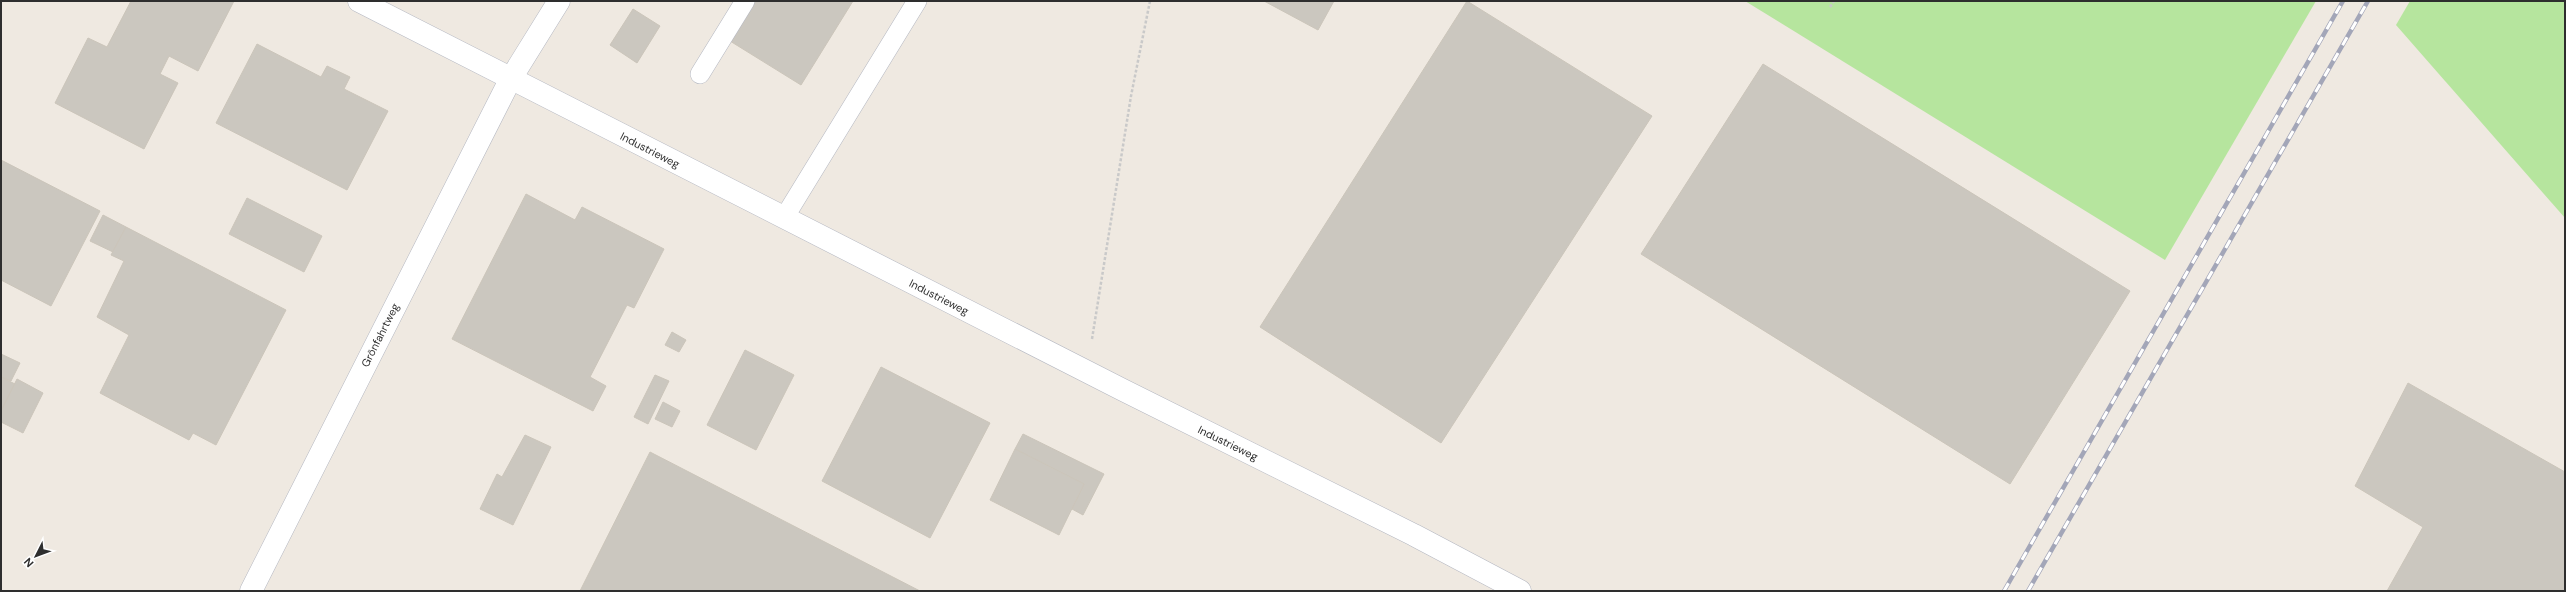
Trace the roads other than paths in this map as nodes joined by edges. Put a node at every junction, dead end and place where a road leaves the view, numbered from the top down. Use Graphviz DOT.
graph roads {
  1 [pos="359,1"];
  2 [pos="559,1"];
  3 [pos="745,1"];
  4 [pos="917,1"];
  5 [pos="700,74"];
  6 [pos="510,80"];
  7 [pos="784,218"];
  8 [pos="251,591"];
  9 [pos="1520,591"];
  1 -- 6 [label="street, Industrieweg"];
  2 -- 6 [label="street, Grönfahrtweg"];
  3 -- 5 [label="lane"];
  4 -- 7 [label="lane"];
  6 -- 7 [label="street, Industrieweg"];
  6 -- 8 [label="street, Grönfahrtweg"];
  7 -- 9 [label="street, Industrieweg"];
}
